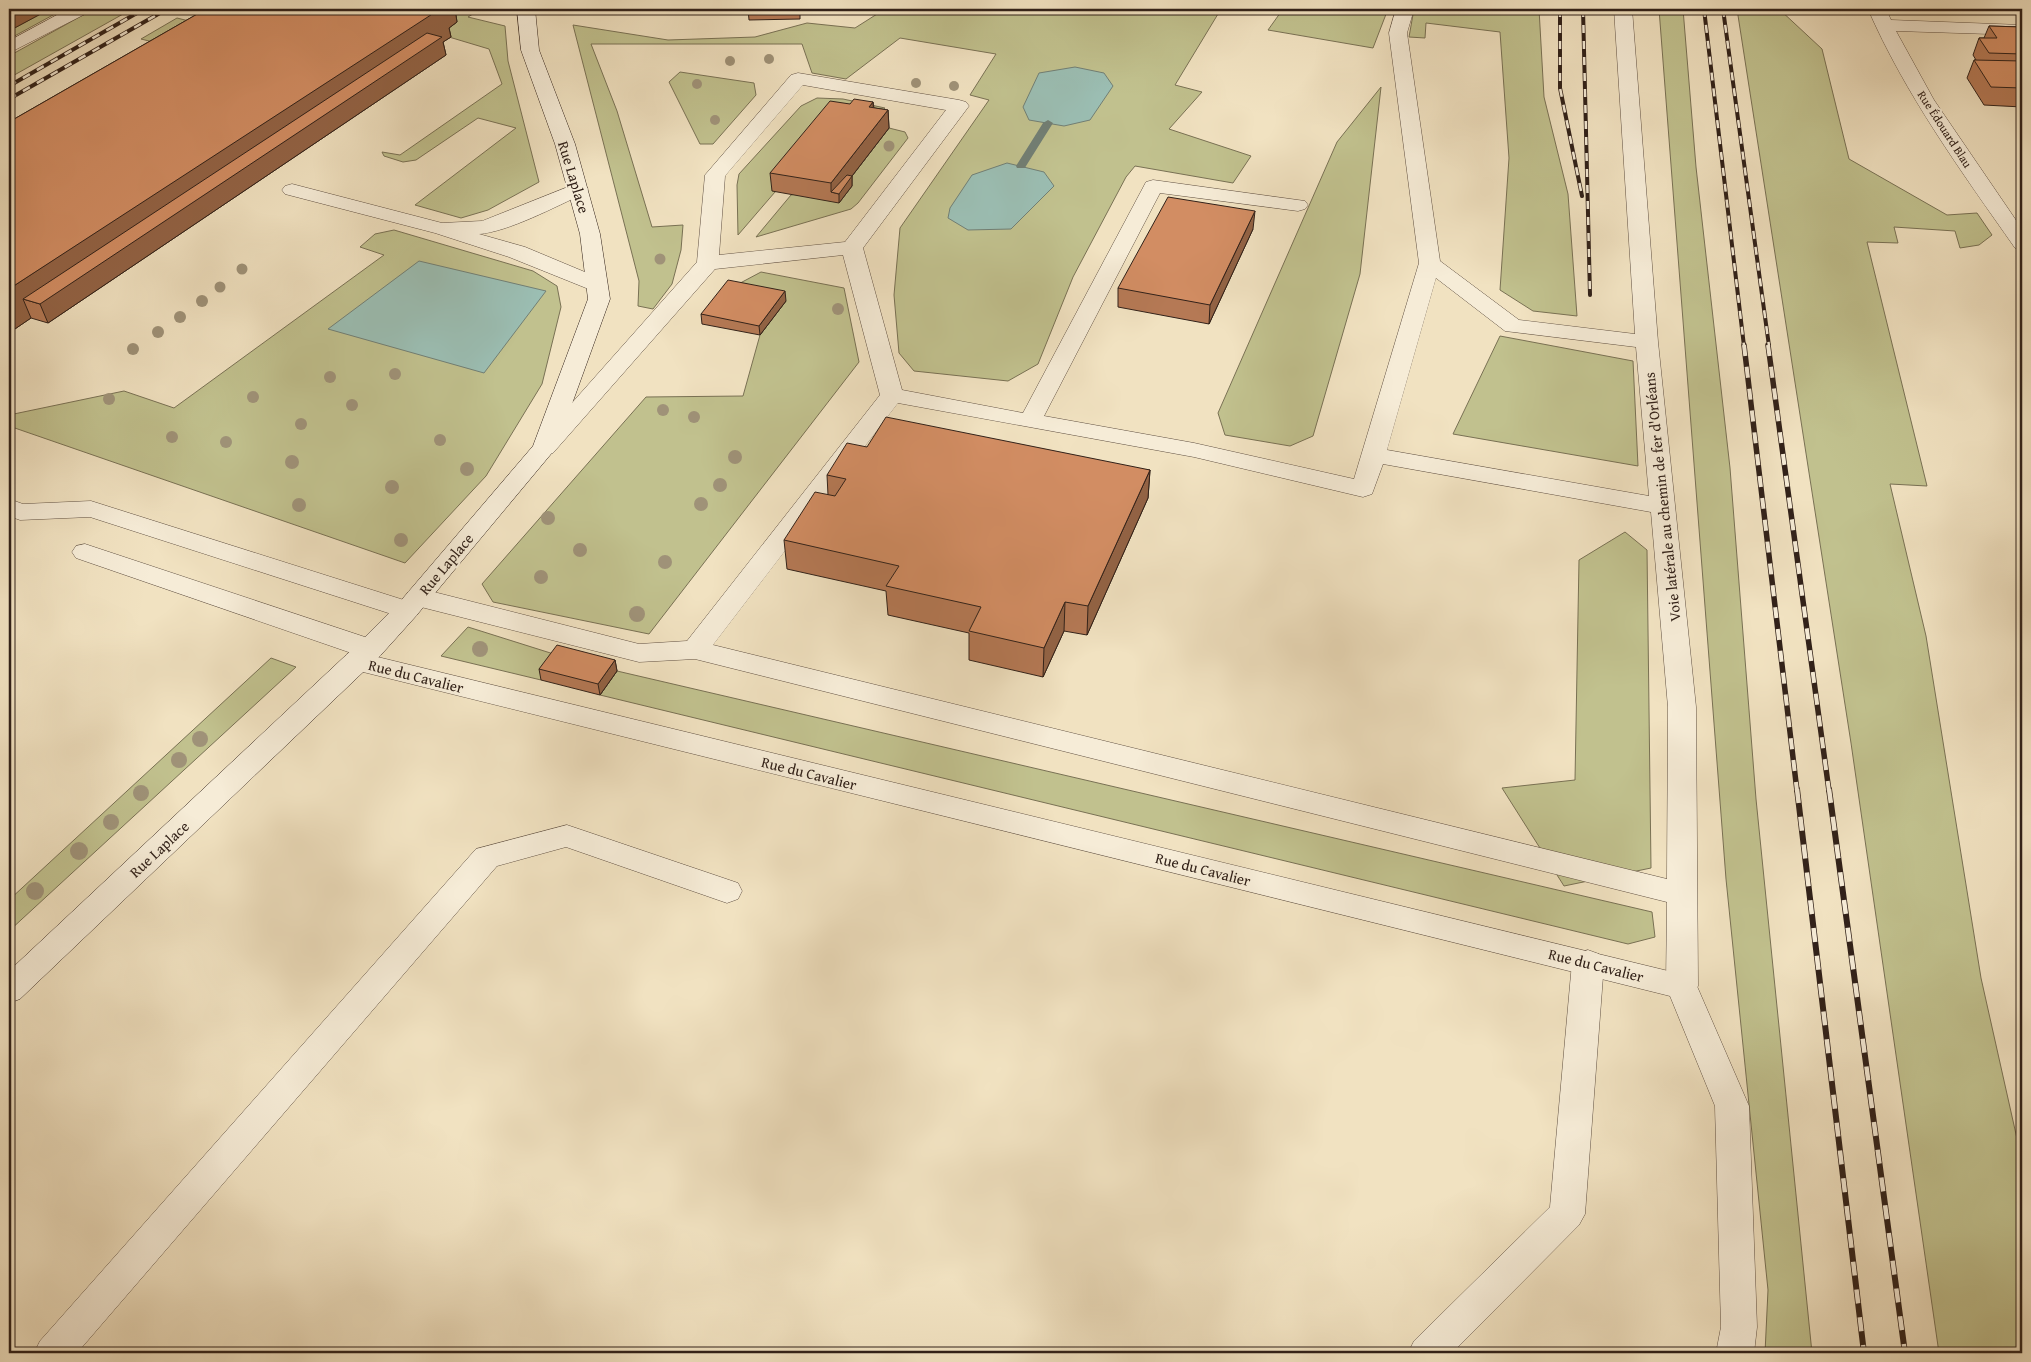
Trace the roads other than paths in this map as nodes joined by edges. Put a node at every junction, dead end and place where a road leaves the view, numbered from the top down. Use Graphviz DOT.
graph roads {
  1 [pos="81,9"];
  2 [pos="526,9"];
  3 [pos="1404,9"];
  4 [pos="1623,9"];
  5 [pos="1880,17"];
  6 [pos="2022,30"];
  7 [pos="9,48"];
  8 [pos="578,189"];
  9 [pos="292,190"];
  10 [pos="1298,205"];
  11 [pos="442,229"];
  12 [pos="2022,244"];
  13 [pos="852,248"];
  14 [pos="708,263"];
  15 [pos="1430,263"];
  16 [pos="596,285"];
  17 [pos="1647,342"];
  18 [pos="892,395"];
  19 [pos="1030,421"];
  20 [pos="544,448"];
  21 [pos="1373,455"];
  22 [pos="1663,506"];
  23 [pos="9,507"];
  24 [pos="85,552"];
  25 [pos="413,603"];
  26 [pos="695,650"];
  27 [pos="363,655"];
  28 [pos="727,891"];
  29 [pos="1682,894"];
  30 [pos="1588,963"];
  31 [pos="1682,986"];
  32 [pos="9,990"];
  33 [pos="53,1353"];
  34 [pos="1427,1353"];
  35 [pos="1735,1353"];
  1 -- 7 [label="street"];
  2 -- 8 [label="street, Rue Laplace"];
  3 -- 15 [label="street"];
  4 -- 17 [label="street, Voie latérale au chemin de fer d'Orléans"];
  5 -- 6 [label="street"];
  5 -- 12 [label="street, Rue Édouard Blau"];
  8 -- 11 [label="street"];
  8 -- 16 [label="street, Rue Laplace"];
  9 -- 11 [label="street"];
  10 -- 19 [label="street"];
  11 -- 16 [label="street"];
  13 -- 14 [label="street"];
  13 -- 14 [label="street"];
  13 -- 18 [label="street"];
  14 -- 20 [label="street"];
  15 -- 17 [label="street"];
  15 -- 21 [label="street"];
  16 -- 20 [label="street, Rue Laplace"];
  17 -- 22 [label="street, Voie latérale au chemin de fer d'Orléans"];
  18 -- 19 [label="street"];
  18 -- 26 [label="street"];
  19 -- 21 [label="street"];
  20 -- 25 [label="street, Rue Laplace"];
  21 -- 22 [label="street"];
  22 -- 29 [label="street, Voie latérale au chemin de fer d'Orléans"];
  23 -- 25 [label="street"];
  24 -- 27 [label="street, Rue du Cavalier"];
  25 -- 26 [label="street"];
  25 -- 27 [label="street, Rue Laplace"];
  26 -- 29 [label="street"];
  27 -- 30 [label="street, Rue du Cavalier"];
  27 -- 32 [label="street, Rue Laplace"];
  28 -- 33 [label="street"];
  29 -- 31 [label="street, Voie latérale au chemin de fer d'Orléans"];
  30 -- 31 [label="street, Rue du Cavalier"];
  30 -- 34 [label="street"];
  31 -- 35 [label="street"];
}
